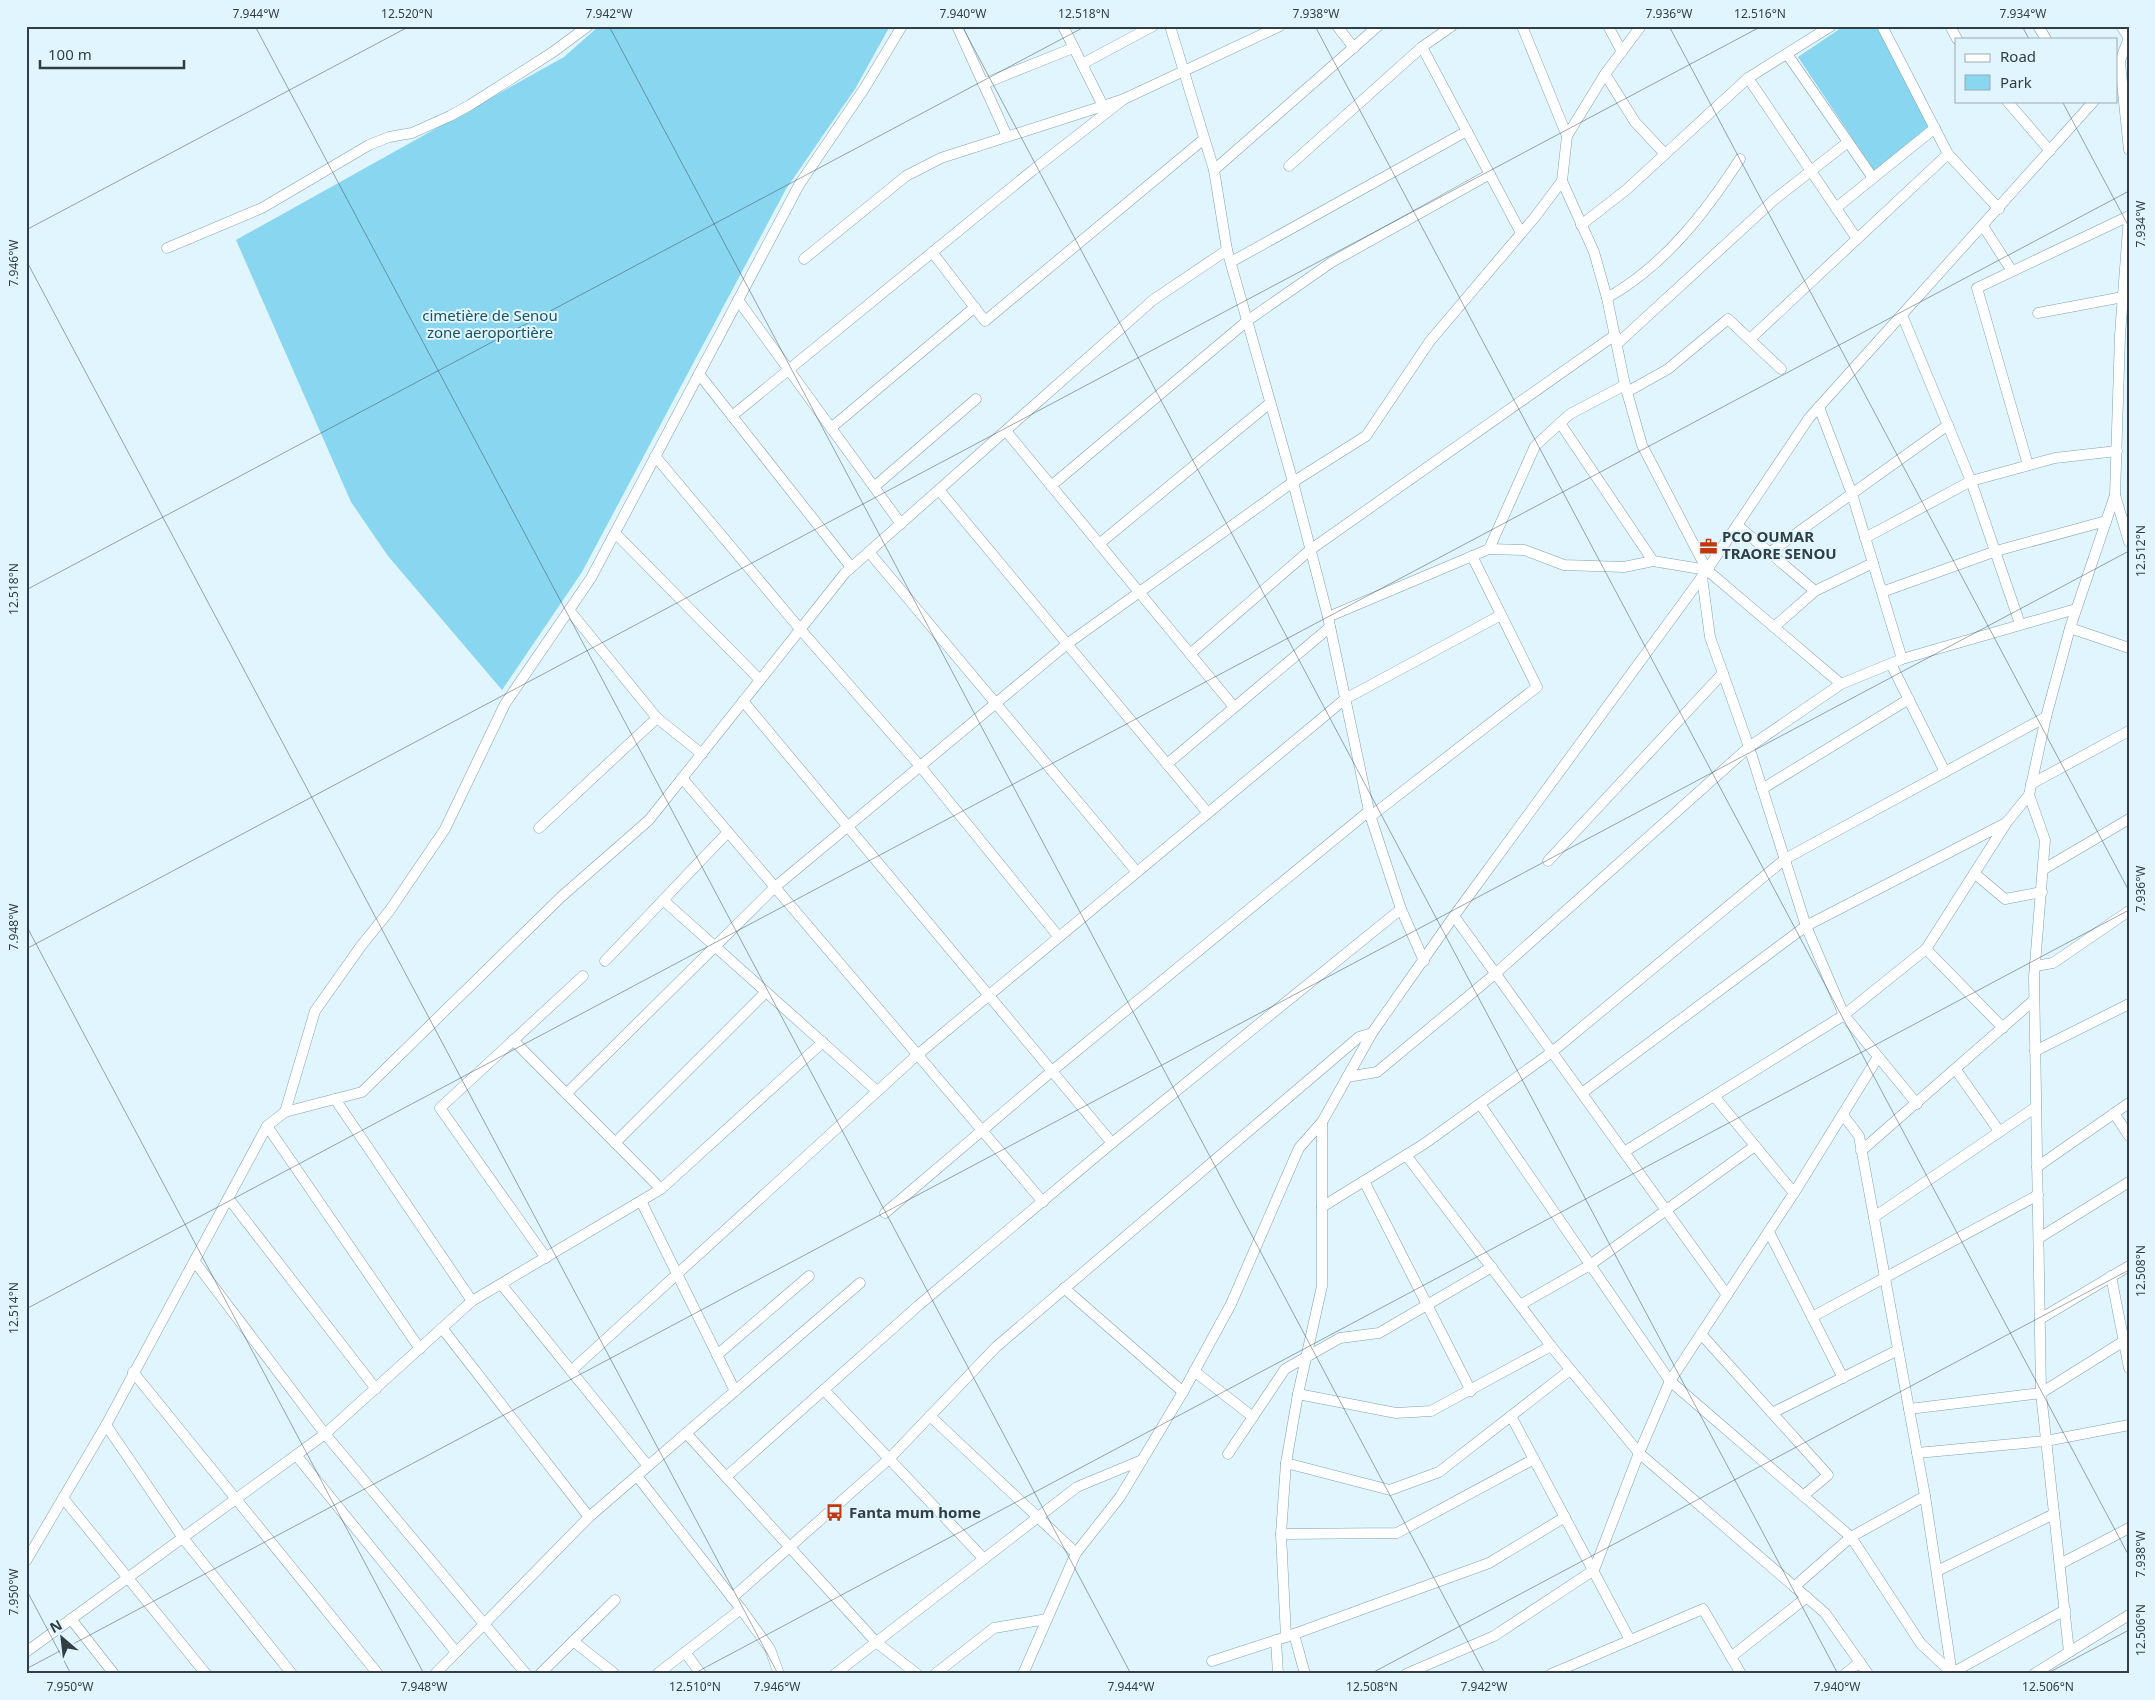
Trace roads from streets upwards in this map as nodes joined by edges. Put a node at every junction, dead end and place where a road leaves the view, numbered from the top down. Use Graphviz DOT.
graph roads {
  1 [pos="588,26"];
  2 [pos="902,26"];
  3 [pos="957,26"];
  4 [pos="1063,26"];
  5 [pos="1153,26"];
  6 [pos="1170,26"];
  7 [pos="1280,26"];
  8 [pos="1337,26"];
  9 [pos="1378,26"];
  10 [pos="1452,26"];
  11 [pos="1522,26"];
  12 [pos="1608,26"];
  13 [pos="1641,26"];
  14 [pos="1882,26"];
  15 [pos="1950,26"];
  16 [pos="2038,26"];
  17 [pos="2121,26"];
  18 [pos="1825,28"];
  19 [pos="1956,38"];
  20 [pos="2045,38"];
  21 [pos="2129,38"];
  22 [pos="1074,48"];
  23 [pos="1354,48"];
  24 [pos="1422,48"];
  25 [pos="1622,52"];
  26 [pos="1787,54"];
  27 [pos="1082,64"];
  28 [pos="2118,66"];
  29 [pos="1182,70"];
  30 [pos="1605,74"];
  31 [pos="1748,78"];
  32 [pos="983,84"];
  33 [pos="1124,99"];
  34 [pos="2008,102"];
  35 [pos="2091,103"];
  36 [pos="1103,106"];
  37 [pos="1935,128"];
  38 [pos="1467,132"];
  39 [pos="1007,136"];
  40 [pos="1567,136"];
  41 [pos="1204,139"];
  42 [pos="1848,142"];
  43 [pos="2129,150"];
  44 [pos="2050,152"];
  45 [pos="1665,154"];
  46 [pos="1948,154"];
  47 [pos="1740,159"];
  48 [pos="1289,166"];
  49 [pos="1214,170"];
  50 [pos="1811,171"];
  51 [pos="1490,174"];
  52 [pos="1873,178"];
  53 [pos="1562,181"];
  54 [pos="1836,208"];
  55 [pos="1999,209"];
  56 [pos="2129,216"];
  57 [pos="1581,225"];
  58 [pos="1983,226"];
  59 [pos="1521,233"];
  60 [pos="1857,239"];
  61 [pos="167,248"];
  62 [pos="1227,250"];
  63 [pos="932,252"];
  64 [pos="804,259"];
  65 [pos="1231,262"];
  66 [pos="2012,271"];
  67 [pos="2123,297"];
  68 [pos="1607,298"];
  69 [pos="738,300"];
  70 [pos="974,307"];
  71 [pos="2038,313"];
  72 [pos="1902,315"];
  73 [pos="1247,321"];
  74 [pos="2125,334"];
  75 [pos="1616,339"];
  76 [pos="1750,339"];
  77 [pos="788,369"];
  78 [pos="1781,369"];
  79 [pos="699,374"];
  80 [pos="1626,388"];
  81 [pos="976,399"];
  82 [pos="1270,403"];
  83 [pos="1819,407"];
  84 [pos="2129,410"];
  85 [pos="2118,413"];
  86 [pos="732,416"];
  87 [pos="1560,423"];
  88 [pos="1948,425"];
  89 [pos="831,428"];
  90 [pos="1006,431"];
  91 [pos="2117,451"];
  92 [pos="656,456"];
  93 [pos="2028,465"];
  94 [pos="1972,481"];
  95 [pos="1293,482"];
  96 [pos="1051,486"];
  97 [pos="874,487"];
  98 [pos="939,490"];
  99 [pos="1852,494"];
  100 [pos="2115,495"];
  101 [pos="2106,521"];
  102 [pos="901,524"];
  103 [pos="1737,525"];
  104 [pos="615,532"];
  105 [pos="1865,538"];
  106 [pos="2129,542"];
  107 [pos="1099,544"];
  108 [pos="1489,549"];
  109 [pos="1310,550"];
  110 [pos="1996,551"];
  111 [pos="869,552"];
  112 [pos="1769,553"];
  113 [pos="1472,556"];
  114 [pos="1653,561"];
  115 [pos="1873,563"];
  116 [pos="851,567"];
  117 [pos="1705,573"];
  118 [pos="1815,591"];
  119 [pos="1139,592"];
  120 [pos="1882,592"];
  121 [pos="2076,609"];
  122 [pos="570,610"];
  123 [pos="1501,615"];
  124 [pos="1329,622"];
  125 [pos="2020,624"];
  126 [pos="1774,627"];
  127 [pos="2070,628"];
  128 [pos="800,629"];
  129 [pos="1067,644"];
  130 [pos="2129,648"];
  131 [pos="1190,654"];
  132 [pos="1902,659"];
  133 [pos="1891,664"];
  134 [pos="1722,673"];
  135 [pos="760,680"];
  136 [pos="1842,684"];
  137 [pos="1345,699"];
  138 [pos="1909,699"];
  139 [pos="743,701"];
  140 [pos="996,703"];
  141 [pos="1234,707"];
  142 [pos="2046,717"];
  143 [pos="657,718"];
  144 [pos="2129,731"];
  145 [pos="1749,746"];
  146 [pos="702,754"];
  147 [pos="1167,764"];
  148 [pos="920,766"];
  149 [pos="1945,772"];
  150 [pos="682,778"];
  151 [pos="2031,784"];
  152 [pos="1762,789"];
  153 [pos="2029,795"];
  154 [pos="1207,812"];
  155 [pos="1370,814"];
  156 [pos="2129,819"];
  157 [pos="2007,822"];
  158 [pos="848,826"];
  159 [pos="539,828"];
  160 [pos="728,832"];
  161 [pos="1785,859"];
  162 [pos="1548,861"];
  163 [pos="2044,869"];
  164 [pos="1136,872"];
  165 [pos="1974,873"];
  166 [pos="775,887"];
  167 [pos="2042,892"];
  168 [pos="663,900"];
  169 [pos="1401,909"];
  170 [pos="2129,911"];
  171 [pos="1454,916"];
  172 [pos="1806,926"];
  173 [pos="1058,936"];
  174 [pos="715,946"];
  175 [pos="1926,949"];
  176 [pos="605,961"];
  177 [pos="1424,961"];
  178 [pos="2035,966"];
  179 [pos="1496,974"];
  180 [pos="582,976"];
  181 [pos="766,992"];
  182 [pos="988,995"];
  183 [pos="2034,1000"];
  184 [pos="2129,1004"];
  185 [pos="1844,1015"];
  186 [pos="2003,1028"];
  187 [pos="1372,1033"];
  188 [pos="514,1040"];
  189 [pos="823,1042"];
  190 [pos="2035,1051"];
  191 [pos="1552,1052"];
  192 [pos="916,1056"];
  193 [pos="1878,1057"];
  194 [pos="1956,1070"];
  195 [pos="1052,1071"];
  196 [pos="1347,1077"];
  197 [pos="877,1091"];
  198 [pos="1582,1093"];
  199 [pos="566,1094"];
  200 [pos="1714,1096"];
  201 [pos="335,1099"];
  202 [pos="2129,1103"];
  203 [pos="1480,1104"];
  204 [pos="1917,1104"];
  205 [pos="2036,1107"];
  206 [pos="285,1112"];
  207 [pos="2114,1113"];
  208 [pos="1842,1115"];
  209 [pos="1322,1122"];
  210 [pos="267,1126"];
  211 [pos="982,1131"];
  212 [pos="1999,1131"];
  213 [pos="2129,1136"];
  214 [pos="616,1143"];
  215 [pos="1112,1143"];
  216 [pos="1755,1146"];
  217 [pos="1862,1151"];
  218 [pos="1624,1152"];
  219 [pos="1406,1155"];
  220 [pos="2037,1166"];
  221 [pos="1364,1181"];
  222 [pos="2129,1182"];
  223 [pos="661,1189"];
  224 [pos="1794,1193"];
  225 [pos="2038,1195"];
  226 [pos="229,1199"];
  227 [pos="641,1201"];
  228 [pos="1043,1202"];
  229 [pos="1322,1207"];
  230 [pos="1666,1210"];
  231 [pos="885,1213"];
  232 [pos="1874,1217"];
  233 [pos="1769,1232"];
  234 [pos="2039,1238"];
  235 [pos="546,1258"];
  236 [pos="195,1262"];
  237 [pos="1590,1265"];
  238 [pos="2129,1266"];
  239 [pos="1492,1267"];
  240 [pos="677,1274"];
  241 [pos="809,1276"];
  242 [pos="2111,1276"];
  243 [pos="1885,1278"];
  244 [pos="860,1282"];
  245 [pos="501,1284"];
  246 [pos="1064,1288"];
  247 [pos="1727,1294"];
  248 [pos="472,1301"];
  249 [pos="1427,1305"];
  250 [pos="1520,1305"];
  251 [pos="1812,1317"];
  252 [pos="2040,1319"];
  253 [pos="442,1328"];
  254 [pos="1701,1334"];
  255 [pos="2124,1341"];
  256 [pos="1551,1346"];
  257 [pos="420,1349"];
  258 [pos="1898,1350"];
  259 [pos="717,1355"];
  260 [pos="1306,1357"];
  261 [pos="2129,1368"];
  262 [pos="1570,1370"];
  263 [pos="571,1371"];
  264 [pos="1194,1371"];
  265 [pos="133,1372"];
  266 [pos="1842,1378"];
  267 [pos="1670,1381"];
  268 [pos="376,1388"];
  269 [pos="824,1390"];
  270 [pos="735,1391"];
  271 [pos="1471,1391"];
  272 [pos="1183,1392"];
  273 [pos="2041,1393"];
  274 [pos="1298,1394"];
  275 [pos="1909,1409"];
  276 [pos="1772,1413"];
  277 [pos="930,1416"];
  278 [pos="1512,1416"];
  279 [pos="1253,1417"];
  280 [pos="106,1425"];
  281 [pos="2129,1425"];
  282 [pos="686,1433"];
  283 [pos="325,1434"];
  284 [pos="2046,1442"];
  285 [pos="1917,1453"];
  286 [pos="1228,1454"];
  287 [pos="1639,1454"];
  288 [pos="296,1455"];
  289 [pos="889,1459"];
  290 [pos="1534,1459"];
  291 [pos="1142,1460"];
  292 [pos="1286,1463"];
  293 [pos="648,1466"];
  294 [pos="636,1476"];
  295 [pos="726,1477"];
  296 [pos="1803,1496"];
  297 [pos="1925,1496"];
  298 [pos="63,1498"];
  299 [pos="236,1499"];
  300 [pos="2054,1514"];
  301 [pos="589,1517"];
  302 [pos="1038,1517"];
  303 [pos="1565,1517"];
  304 [pos="2129,1528"];
  305 [pos="1281,1534"];
  306 [pos="183,1538"];
  307 [pos="1851,1538"];
  308 [pos="789,1547"];
  309 [pos="1076,1553"];
  310 [pos="984,1559"];
  311 [pos="26,1562"];
  312 [pos="2060,1564"];
  313 [pos="1594,1570"];
  314 [pos="1937,1571"];
  315 [pos="128,1577"];
  316 [pos="1794,1587"];
  317 [pos="1807,1597"];
  318 [pos="732,1598"];
  319 [pos="615,1600"];
  320 [pos="741,1609"];
  321 [pos="2065,1610"];
  322 [pos="2129,1615"];
  323 [pos="71,1619"];
  324 [pos="1047,1620"];
  325 [pos="484,1623"];
  326 [pos="1285,1637"];
  327 [pos="1630,1640"];
  328 [pos="573,1641"];
  329 [pos="876,1642"];
  330 [pos="26,1652"];
  331 [pos="456,1652"];
  332 [pos="685,1652"];
  333 [pos="2069,1652"];
  334 [pos="1731,1657"];
  335 [pos="1212,1661"];
  336 [pos="1860,1662"];
  337 [pos="114,1674"];
  338 [pos="206,1674"];
  339 [pos="292,1674"];
  340 [pos="378,1674"];
  341 [pos="435,1674"];
  342 [pos="526,1674"];
  343 [pos="540,1674"];
  344 [pos="615,1674"];
  345 [pos="657,1674"];
  346 [pos="701,1674"];
  347 [pos="779,1674"];
  348 [pos="835,1674"];
  349 [pos="917,1674"];
  350 [pos="935,1674"];
  351 [pos="1023,1674"];
  352 [pos="1278,1674"];
  353 [pos="1305,1674"];
  354 [pos="1406,1674"];
  355 [pos="1551,1674"];
  356 [pos="1741,1674"];
  357 [pos="1845,1674"];
  358 [pos="1868,1674"];
  359 [pos="1952,1674"];
  360 [pos="2034,1674"];
  1 -- 61 [label="street"];
  2 -- 69 [label="street"];
  3 -- 32 [label="street"];
  4 -- 22 [label="street"];
  5 -- 27 [label="street"];
  6 -- 29 [label="street"];
  7 -- 29 [label="street"];
  8 -- 23 [label="street"];
  9 -- 23 [label="street"];
  10 -- 24 [label="street"];
  11 -- 40 [label="street"];
  12 -- 25 [label="street"];
  13 -- 25 [label="street"];
  14 -- 37 [label="street"];
  15 -- 19 [label="street"];
  16 -- 20 [label="street"];
  17 -- 21 [label="street"];
  18 -- 26 [label="street"];
  21 -- 28 [label="street"];
  22 -- 27 [label="street"];
  22 -- 32 [label="street"];
  23 -- 49 [label="street"];
  24 -- 38 [label="street"];
  24 -- 48 [label="street"];
  25 -- 30 [label="street"];
  26 -- 31 [label="street"];
  26 -- 42 [label="street"];
  27 -- 36 [label="street"];
  28 -- 43 [label="street"];
  29 -- 33 [label="street"];
  29 -- 41 [label="street"];
  30 -- 40 [label="street"];
  30 -- 45 [label="street"];
  31 -- 45 [label="street"];
  31 -- 50 [label="street"];
  32 -- 39 [label="street"];
  33 -- 36 [label="street"];
  33 -- 63 [label="street"];
  34 -- 44 [label="street"];
  35 -- 44 [label="street"];
  36 -- 39 [label="street"];
  37 -- 46 [label="street"];
  37 -- 52 [label="street"];
  38 -- 51 [label="street"];
  38 -- 65 [label="street"];
  39 -- 64 [label="street"];
  40 -- 53 [label="street"];
  41 -- 49 [label="street"];
  41 -- 70 [label="street"];
  42 -- 50 [label="street"];
  42 -- 52 [label="street"];
  44 -- 55 [label="street"];
  45 -- 57 [label="street"];
  46 -- 55 [label="street"];
  46 -- 60 [label="street"];
  47 -- 68 [label="street"];
  49 -- 62 [label="street"];
  50 -- 54 [label="street"];
  50 -- 75 [label="street"];
  51 -- 59 [label="street"];
  51 -- 73 [label="street"];
  52 -- 54 [label="street"];
  53 -- 57 [label="street"];
  53 -- 59 [label="street"];
  54 -- 60 [label="street"];
  55 -- 58 [label="street"];
  56 -- 66 [label="street"];
  56 -- 67 [label="street"];
  57 -- 68 [label="street"];
  58 -- 66 [label="street"];
  58 -- 72 [label="street"];
  59 -- 95 [label="street"];
  60 -- 76 [label="street"];
  62 -- 65 [label="street"];
  62 -- 90 [label="street"];
  63 -- 70 [label="street"];
  63 -- 77 [label="street"];
  65 -- 73 [label="street"];
  66 -- 93 [label="street"];
  67 -- 71 [label="street"];
  67 -- 74 [label="street"];
  68 -- 75 [label="street"];
  69 -- 77 [label="street"];
  69 -- 79 [label="street"];
  70 -- 89 [label="street"];
  72 -- 83 [label="street"];
  72 -- 88 [label="street"];
  73 -- 82 [label="street"];
  73 -- 96 [label="street"];
  74 -- 85 [label="street"];
  75 -- 80 [label="street"];
  75 -- 109 [label="street"];
  76 -- 78 [label="street"];
  76 -- 80 [label="street"];
  77 -- 86 [label="street"];
  77 -- 89 [label="street"];
  79 -- 86 [label="street"];
  79 -- 92 [label="street"];
  80 -- 87 [label="street"];
  80 -- 117 [label="street"];
  81 -- 97 [label="street"];
  82 -- 95 [label="street"];
  82 -- 107 [label="street"];
  83 -- 99 [label="street"];
  83 -- 103 [label="street"];
  84 -- 85 [label="street"];
  85 -- 91 [label="street"];
  86 -- 116 [label="street"];
  87 -- 108 [label="street"];
  87 -- 114 [label="street"];
  88 -- 94 [label="street"];
  88 -- 99 [label="street"];
  89 -- 97 [label="street"];
  90 -- 96 [label="street"];
  90 -- 98 [label="street"];
  91 -- 93 [label="street"];
  91 -- 100 [label="street"];
  92 -- 104 [label="street"];
  92 -- 128 [label="street"];
  93 -- 94 [label="street"];
  94 -- 105 [label="street"];
  94 -- 110 [label="street"];
  95 -- 109 [label="street"];
  95 -- 119 [label="street"];
  96 -- 107 [label="street"];
  97 -- 102 [label="street"];
  98 -- 102 [label="street"];
  98 -- 129 [label="street"];
  99 -- 105 [label="street"];
  99 -- 112 [label="street"];
  100 -- 101 [label="street"];
  100 -- 106 [label="street"];
  101 -- 110 [label="street"];
  101 -- 121 [label="street"];
  102 -- 111 [label="street"];
  103 -- 112 [label="street"];
  103 -- 117 [label="street"];
  104 -- 122 [label="street"];
  104 -- 135 [label="street"];
  105 -- 115 [label="street"];
  107 -- 119 [label="street"];
  108 -- 113 [label="street"];
  108 -- 114 [label="street"];
  109 -- 124 [label="street"];
  109 -- 131 [label="street"];
  110 -- 120 [label="street"];
  110 -- 125 [label="street"];
  111 -- 116 [label="street"];
  111 -- 140 [label="street"];
  112 -- 118 [label="street"];
  113 -- 123 [label="street"];
  113 -- 124 [label="street"];
  114 -- 117 [label="street"];
  115 -- 118 [label="street"];
  115 -- 120 [label="street"];
  116 -- 128 [label="street"];
  117 -- 126 [label="street"];
  117 -- 134 [label="street"];
  117 -- 171 [label="street"];
  118 -- 126 [label="street"];
  119 -- 129 [label="street"];
  119 -- 131 [label="street"];
  120 -- 132 [label="street"];
  121 -- 125 [label="street"];
  121 -- 127 [label="street"];
  122 -- 143 [label="street"];
  122 -- 206 [label="street"];
  123 -- 137 [label="street"];
  123 -- 155 [label="street"];
  124 -- 137 [label="street"];
  124 -- 141 [label="street"];
  125 -- 132 [label="street"];
  126 -- 136 [label="street"];
  127 -- 130 [label="street"];
  127 -- 142 [label="street"];
  128 -- 135 [label="street"];
  128 -- 148 [label="street"];
  129 -- 140 [label="street"];
  129 -- 147 [label="street"];
  131 -- 141 [label="street"];
  132 -- 133 [label="street"];
  133 -- 136 [label="street"];
  133 -- 138 [label="street"];
  134 -- 145 [label="street"];
  134 -- 162 [label="street"];
  135 -- 139 [label="street"];
  136 -- 145 [label="street"];
  137 -- 154 [label="street"];
  137 -- 155 [label="street"];
  138 -- 149 [label="street"];
  138 -- 152 [label="street"];
  139 -- 146 [label="street"];
  139 -- 158 [label="street"];
  140 -- 148 [label="street"];
  140 -- 164 [label="street"];
  141 -- 147 [label="street"];
  142 -- 149 [label="street"];
  142 -- 151 [label="street"];
  143 -- 146 [label="street"];
  143 -- 159 [label="street"];
  144 -- 151 [label="street"];
  145 -- 152 [label="street"];
  145 -- 179 [label="street"];
  146 -- 150 [label="street"];
  147 -- 154 [label="street"];
  148 -- 158 [label="street"];
  148 -- 173 [label="street"];
  149 -- 161 [label="street"];
  150 -- 160 [label="street"];
  150 -- 201 [label="street"];
  151 -- 153 [label="street"];
  152 -- 161 [label="street"];
  153 -- 157 [label="street"];
  153 -- 163 [label="street"];
  154 -- 164 [label="street"];
  155 -- 169 [label="street"];
  155 -- 195 [label="street"];
  156 -- 163 [label="street"];
  157 -- 165 [label="street"];
  157 -- 172 [label="street"];
  158 -- 166 [label="street"];
  158 -- 182 [label="street"];
  160 -- 166 [label="street"];
  160 -- 168 [label="street"];
  161 -- 172 [label="street"];
  161 -- 191 [label="street"];
  163 -- 167 [label="street"];
  164 -- 173 [label="street"];
  165 -- 167 [label="street"];
  165 -- 175 [label="street"];
  166 -- 174 [label="street"];
  166 -- 192 [label="street"];
  167 -- 178 [label="street"];
  168 -- 174 [label="street"];
  168 -- 176 [label="street"];
  169 -- 177 [label="street"];
  169 -- 215 [label="street"];
  170 -- 178 [label="street"];
  171 -- 177 [label="street"];
  171 -- 179 [label="street"];
  172 -- 185 [label="street"];
  172 -- 198 [label="street"];
  173 -- 182 [label="street"];
  174 -- 181 [label="street"];
  174 -- 199 [label="street"];
  175 -- 185 [label="street"];
  175 -- 186 [label="street"];
  177 -- 187 [label="street"];
  178 -- 183 [label="street"];
  179 -- 191 [label="street"];
  179 -- 196 [label="street"];
  180 -- 188 [label="street"];
  181 -- 189 [label="street"];
  181 -- 214 [label="street"];
  182 -- 192 [label="street"];
  182 -- 195 [label="street"];
  183 -- 186 [label="street"];
  183 -- 190 [label="street"];
  184 -- 190 [label="street"];
  185 -- 193 [label="street"];
  185 -- 200 [label="street"];
  186 -- 194 [label="street"];
  187 -- 196 [label="street"];
  187 -- 246 [label="street"];
  188 -- 199 [label="street"];
  188 -- 235 [label="street"];
  189 -- 197 [label="street"];
  189 -- 223 [label="street"];
  190 -- 205 [label="street"];
  191 -- 198 [label="street"];
  191 -- 203 [label="street"];
  192 -- 197 [label="street"];
  192 -- 211 [label="street"];
  193 -- 204 [label="street"];
  193 -- 208 [label="street"];
  194 -- 204 [label="street"];
  194 -- 212 [label="street"];
  195 -- 211 [label="street"];
  195 -- 215 [label="street"];
  196 -- 209 [label="street"];
  197 -- 240 [label="street"];
  198 -- 218 [label="street"];
  199 -- 214 [label="street"];
  200 -- 216 [label="street"];
  200 -- 218 [label="street"];
  201 -- 206 [label="street"];
  201 -- 248 [label="street"];
  202 -- 207 [label="street"];
  203 -- 219 [label="street"];
  203 -- 237 [label="street"];
  204 -- 217 [label="street"];
  205 -- 212 [label="street"];
  205 -- 220 [label="street"];
  206 -- 210 [label="street"];
  207 -- 213 [label="street"];
  207 -- 220 [label="street"];
  208 -- 217 [label="street"];
  208 -- 224 [label="street"];
  209 -- 229 [label="street"];
  209 -- 264 [label="street"];
  210 -- 226 [label="street"];
  210 -- 257 [label="street"];
  211 -- 228 [label="street"];
  211 -- 231 [label="street"];
  212 -- 232 [label="street"];
  214 -- 223 [label="street"];
  215 -- 228 [label="street"];
  216 -- 224 [label="street"];
  216 -- 230 [label="street"];
  217 -- 232 [label="street"];
  218 -- 230 [label="street"];
  219 -- 221 [label="street"];
  219 -- 239 [label="street"];
  220 -- 225 [label="street"];
  221 -- 229 [label="street"];
  221 -- 249 [label="street"];
  222 -- 234 [label="street"];
  223 -- 227 [label="street"];
  224 -- 233 [label="street"];
  225 -- 234 [label="street"];
  225 -- 243 [label="street"];
  226 -- 236 [label="street"];
  226 -- 268 [label="street"];
  227 -- 235 [label="street"];
  227 -- 240 [label="street"];
  228 -- 269 [label="street"];
  229 -- 260 [label="street"];
  230 -- 237 [label="street"];
  230 -- 247 [label="street"];
  232 -- 243 [label="street"];
  233 -- 247 [label="street"];
  233 -- 251 [label="street"];
  234 -- 252 [label="street"];
  235 -- 245 [label="street"];
  236 -- 265 [label="street"];
  236 -- 283 [label="street"];
  237 -- 250 [label="street"];
  237 -- 267 [label="street"];
  238 -- 242 [label="street"];
  239 -- 249 [label="street"];
  239 -- 250 [label="street"];
  240 -- 259 [label="street"];
  240 -- 263 [label="street"];
  241 -- 259 [label="street"];
  242 -- 252 [label="street"];
  242 -- 255 [label="street"];
  243 -- 251 [label="street"];
  243 -- 258 [label="street"];
  244 -- 270 [label="street"];
  245 -- 248 [label="street"];
  245 -- 263 [label="street"];
  246 -- 272 [label="street"];
  246 -- 277 [label="street"];
  247 -- 254 [label="street"];
  248 -- 253 [label="street"];
  249 -- 260 [label="street"];
  249 -- 271 [label="street"];
  250 -- 256 [label="street"];
  251 -- 266 [label="street"];
  252 -- 273 [label="street"];
  253 -- 257 [label="street"];
  253 -- 301 [label="street"];
  254 -- 267 [label="street"];
  254 -- 276 [label="street"];
  255 -- 261 [label="street"];
  255 -- 273 [label="street"];
  256 -- 262 [label="street"];
  256 -- 271 [label="street"];
  257 -- 268 [label="street"];
  258 -- 266 [label="street"];
  258 -- 275 [label="street"];
  259 -- 270 [label="street"];
  260 -- 274 [label="street"];
  260 -- 279 [label="street"];
  262 -- 278 [label="street"];
  262 -- 287 [label="street"];
  263 -- 293 [label="street"];
  264 -- 272 [label="street"];
  264 -- 279 [label="street"];
  265 -- 280 [label="street"];
  265 -- 299 [label="street"];
  266 -- 276 [label="street"];
  267 -- 287 [label="street"];
  267 -- 296 [label="street"];
  268 -- 283 [label="street"];
  269 -- 289 [label="street"];
  269 -- 295 [label="street"];
  270 -- 282 [label="street"];
  271 -- 274 [label="street"];
  272 -- 291 [label="street"];
  273 -- 275 [label="street"];
  273 -- 284 [label="street"];
  274 -- 292 [label="street"];
  275 -- 285 [label="street"];
  276 -- 296 [label="street"];
  277 -- 289 [label="street"];
  277 -- 302 [label="street"];
  278 -- 290 [label="street"];
  278 -- 292 [label="street"];
  279 -- 286 [label="street"];
  280 -- 298 [label="street"];
  280 -- 306 [label="street"];
  281 -- 284 [label="street"];
  282 -- 293 [label="street"];
  282 -- 295 [label="street"];
  283 -- 288 [label="street"];
  283 -- 325 [label="street"];
  284 -- 285 [label="street"];
  284 -- 300 [label="street"];
  285 -- 297 [label="street"];
  287 -- 313 [label="street"];
  287 -- 316 [label="street"];
  288 -- 299 [label="street"];
  288 -- 331 [label="street"];
  289 -- 308 [label="street"];
  289 -- 310 [label="street"];
  290 -- 303 [label="street"];
  290 -- 305 [label="street"];
  291 -- 302 [label="street"];
  291 -- 309 [label="street"];
  292 -- 305 [label="street"];
  293 -- 294 [label="street"];
  294 -- 301 [label="street"];
  294 -- 318 [label="street"];
  295 -- 308 [label="street"];
  296 -- 307 [label="street"];
  297 -- 307 [label="street"];
  297 -- 314 [label="street"];
  298 -- 311 [label="street"];
  298 -- 315 [label="street"];
  299 -- 306 [label="street"];
  299 -- 340 [label="street"];
  300 -- 312 [label="street"];
  300 -- 314 [label="street"];
  301 -- 325 [label="street"];
  302 -- 309 [label="street"];
  302 -- 310 [label="street"];
  303 -- 313 [label="street"];
  303 -- 326 [label="street"];
  304 -- 312 [label="street"];
  305 -- 326 [label="street"];
  306 -- 315 [label="street"];
  306 -- 339 [label="street"];
  307 -- 316 [label="street"];
  307 -- 359 [label="street"];
  308 -- 318 [label="street"];
  308 -- 329 [label="street"];
  309 -- 324 [label="street"];
  310 -- 329 [label="street"];
  312 -- 321 [label="street"];
  313 -- 327 [label="street"];
  313 -- 354 [label="street"];
  314 -- 359 [label="street"];
  315 -- 323 [label="street"];
  315 -- 338 [label="street"];
  316 -- 317 [label="street"];
  317 -- 334 [label="street"];
  317 -- 336 [label="street"];
  318 -- 320 [label="street"];
  319 -- 328 [label="street"];
  320 -- 332 [label="street"];
  320 -- 347 [label="street"];
  321 -- 333 [label="street"];
  321 -- 359 [label="street"];
  322 -- 333 [label="street"];
  323 -- 330 [label="street"];
  323 -- 337 [label="street"];
  324 -- 350 [label="street"];
  324 -- 351 [label="street"];
  325 -- 331 [label="street"];
  325 -- 342 [label="street"];
  326 -- 335 [label="street"];
  326 -- 352 [label="street"];
  326 -- 353 [label="street"];
  327 -- 334 [label="street"];
  327 -- 355 [label="street"];
  328 -- 343 [label="street"];
  328 -- 344 [label="street"];
  329 -- 348 [label="street"];
  329 -- 349 [label="street"];
  331 -- 341 [label="street"];
  332 -- 345 [label="street"];
  332 -- 346 [label="street"];
  333 -- 360 [label="street"];
  334 -- 356 [label="street"];
  336 -- 357 [label="street"];
  336 -- 358 [label="street"];
}
